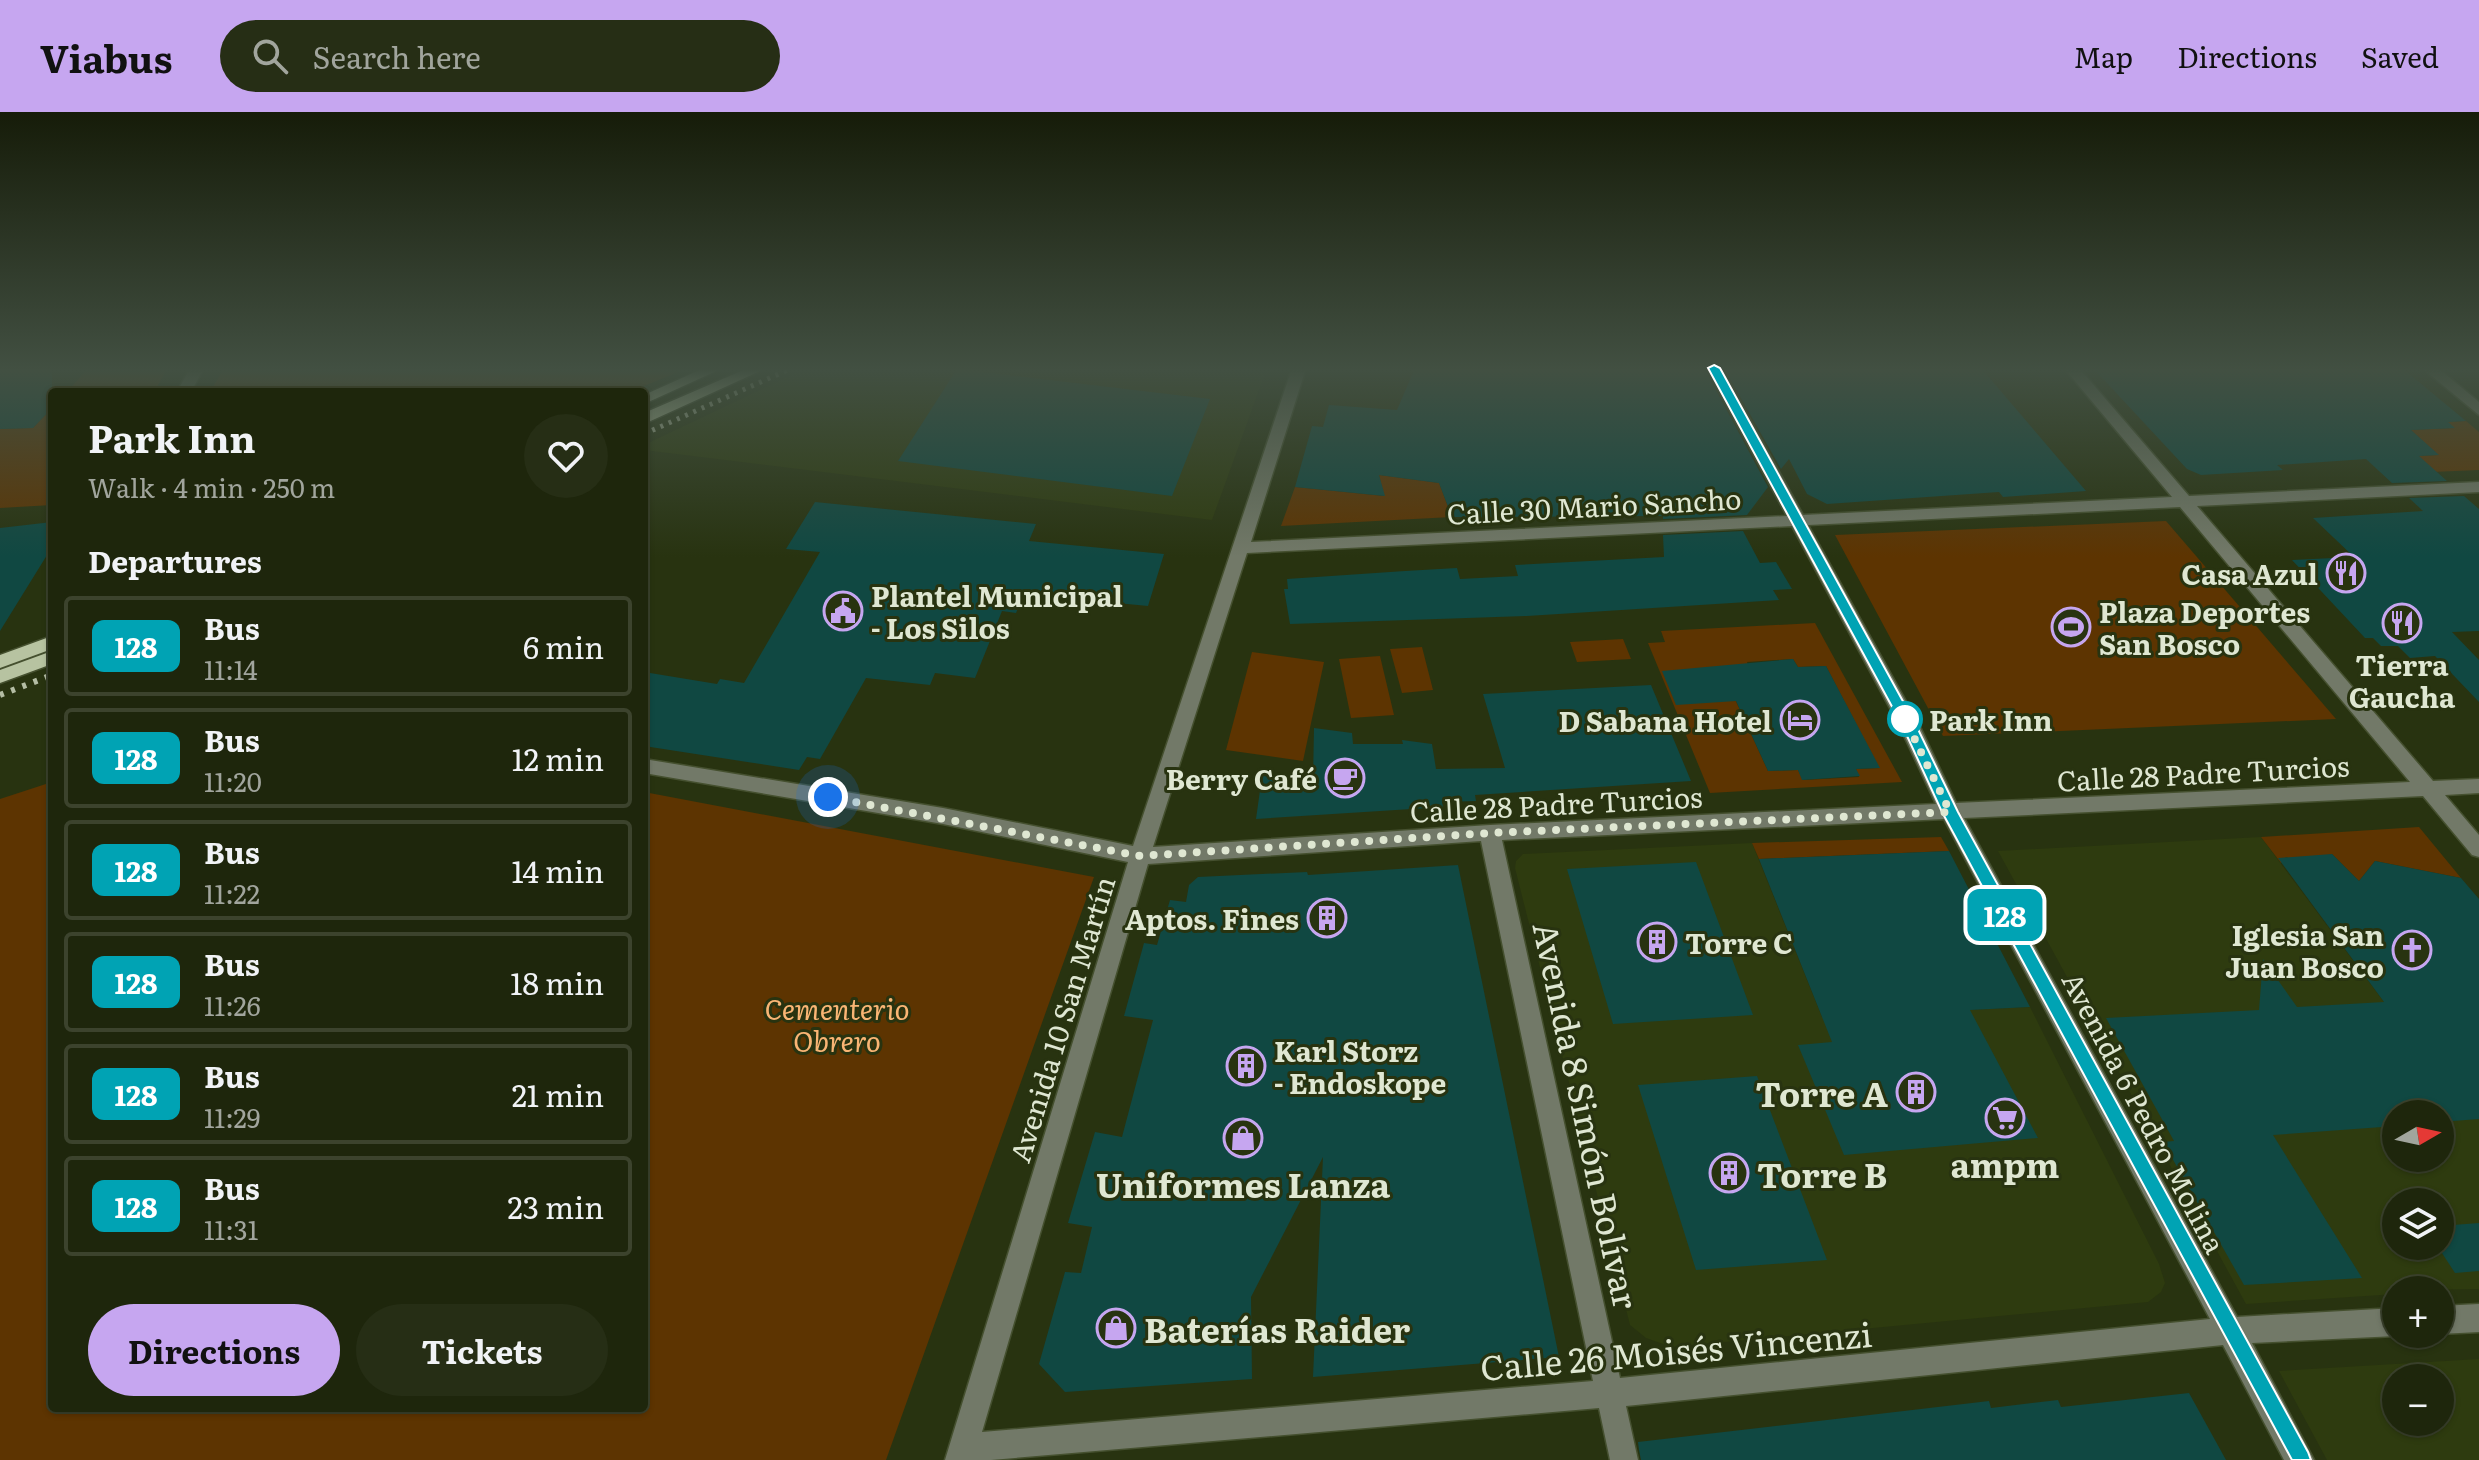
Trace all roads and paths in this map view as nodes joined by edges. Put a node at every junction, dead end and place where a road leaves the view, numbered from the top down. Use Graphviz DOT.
graph roads {
  1 [pos="1278,431"];
  2 [pos="1748,431"];
  3 [pos="2125,431"];
  4 [pos="2479,487"];
  5 [pos="2186,503"];
  6 [pos="1797,521"];
  7 [pos="1239,548"];
  8 [pos="48,651"];
  9 [pos="48,652"];
  10 [pos="0,662"];
  11 [pos="0,677"];
  12 [pos="648,767"];
  13 [pos="2479,786"];
  14 [pos="2429,789"];
  15 [pos="1950,812"];
  16 [pos="1490,833"];
  17 [pos="2479,849"];
  18 [pos="1140,856"];
  19 [pos="2479,1318"];
  20 [pos="2454,1319"];
  21 [pos="2382,1323"];
  22 [pos="2230,1331"];
  23 [pos="1612,1393"];
  24 [pos="961,1454"];
  25 [pos="1624,1460"];
  26 [pos="2300,1460"];
  1 -- 7 [label="street, Avenida 10 San Martín"];
  2 -- 6 [label="street, Avenida 6 Pedro Molina"];
  3 -- 5 [label="street"];
  4 -- 5 [label="street, Calle 30 Mario Sancho"];
  5 -- 6 [label="street, Calle 30 Mario Sancho"];
  5 -- 14 [label="street"];
  6 -- 7 [label="street, Calle 30 Mario Sancho"];
  6 -- 15 [label="street, Avenida 6 Pedro Molina"];
  7 -- 18 [label="street, Avenida 10 San Martín"];
  8 -- 10 [label="main road"];
  9 -- 11 [label="main road"];
  12 -- 18 [label="street, Calle 28 Padre Turcios"];
  13 -- 14 [label="street, Calle 28 Padre Turcios"];
  14 -- 15 [label="street, Calle 28 Padre Turcios"];
  14 -- 17 [label="street"];
  15 -- 16 [label="street, Calle 28 Padre Turcios"];
  15 -- 22 [label="street, Avenida 6 Pedro Molina"];
  16 -- 18 [label="street, Calle 28 Padre Turcios"];
  16 -- 23 [label="street, Avenida 8 Simón Bolívar"];
  18 -- 24 [label="street, Avenida 10 San Martín"];
  19 -- 20 [label="street"];
  21 -- 22 [label="street, Calle 26 Moisés Vincenzi"];
  22 -- 23 [label="street, Calle 26 Moisés Vincenzi"];
  22 -- 26 [label="street, Avenida 6 Pedro Molina"];
  23 -- 24 [label="street, Calle 26 Moisés Vincenzi"];
  23 -- 25 [label="street, Avenida 8 Simón Bolívar"];
}
